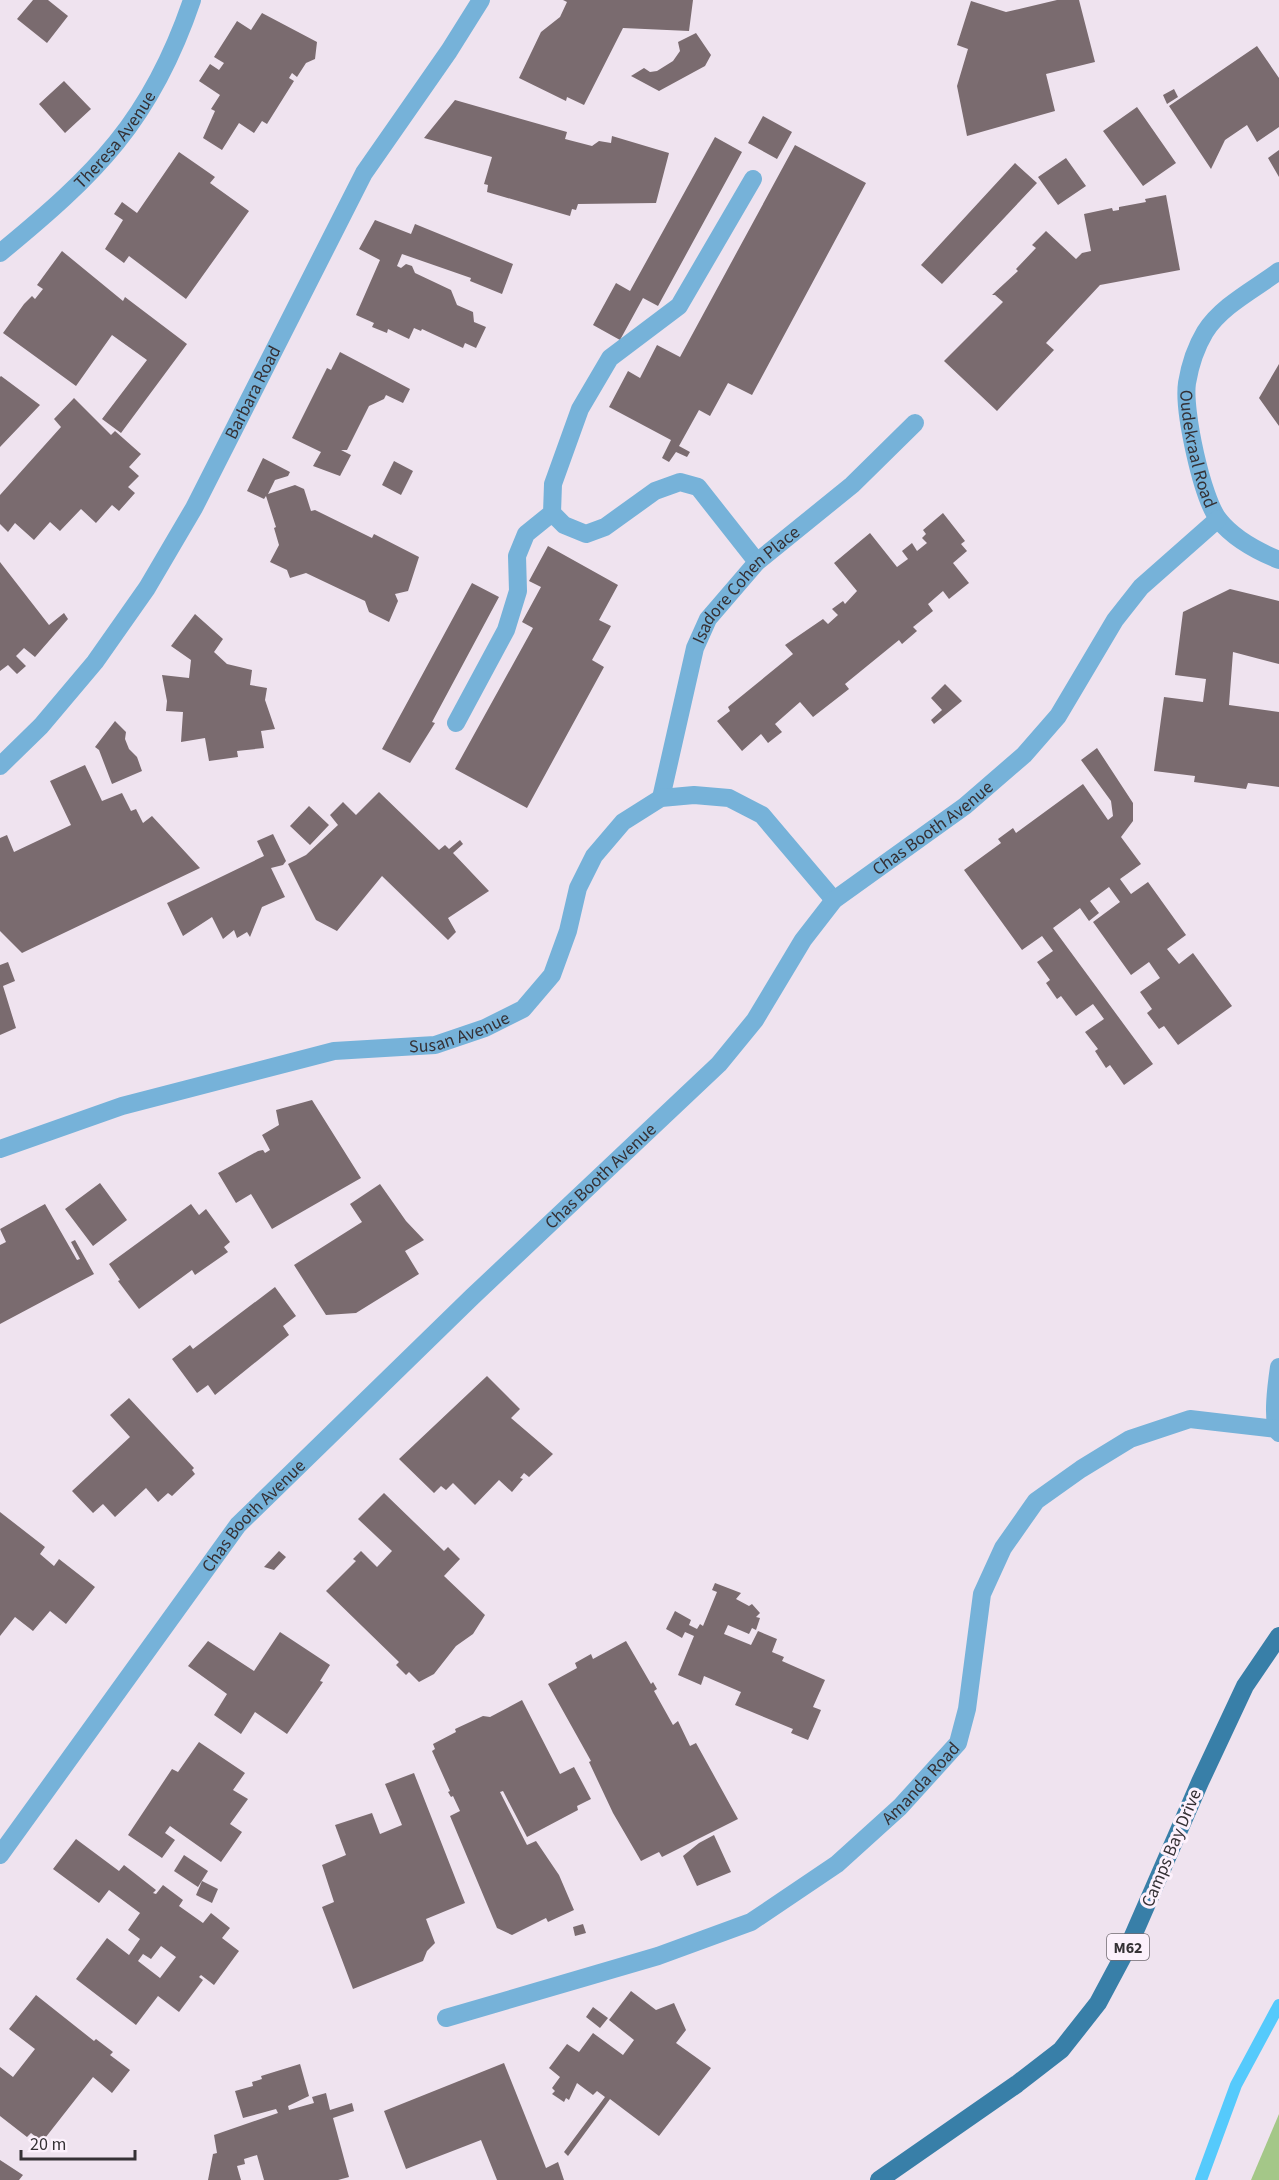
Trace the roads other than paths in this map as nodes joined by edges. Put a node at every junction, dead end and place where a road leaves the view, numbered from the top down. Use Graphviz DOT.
graph roads {
  1 [pos="192,0"];
  2 [pos="481,0"];
  3 [pos="753,179"];
  4 [pos="0,253"];
  5 [pos="1279,271"];
  6 [pos="915,423"];
  7 [pos="552,513"];
  8 [pos="1218,519"];
  9 [pos="1279,560"];
  10 [pos="757,562"];
  11 [pos="456,723"];
  12 [pos="0,766"];
  13 [pos="661,798"];
  14 [pos="834,900"];
  15 [pos="0,1149"];
  16 [pos="1279,1367"];
  17 [pos="1278,1431"];
  18 [pos="1279,1636"];
  19 [pos="0,1855"];
  20 [pos="446,2018"];
  21 [pos="879,2180"];
  1 -- 4 [label="street, Theresa Avenue"];
  2 -- 12 [label="street, Barbara Road"];
  3 -- 7 [label="street"];
  5 -- 8 [label="street, Oudekraal Road"];
  6 -- 10 [label="street, Isadore Cohen Place"];
  7 -- 10 [label="street"];
  7 -- 11 [label="street"];
  8 -- 9 [label="street"];
  8 -- 14 [label="street, Chas Booth Avenue"];
  10 -- 13 [label="street, Isadore Cohen Place"];
  13 -- 14 [label="street, Susan Avenue"];
  13 -- 15 [label="street, Susan Avenue"];
  14 -- 19 [label="street, Chas Booth Avenue"];
  16 -- 17 [label="street"];
  17 -- 20 [label="street, Amanda Road"];
  18 -- 21 [label="main road, Camps Bay Drive / M62"];
}
